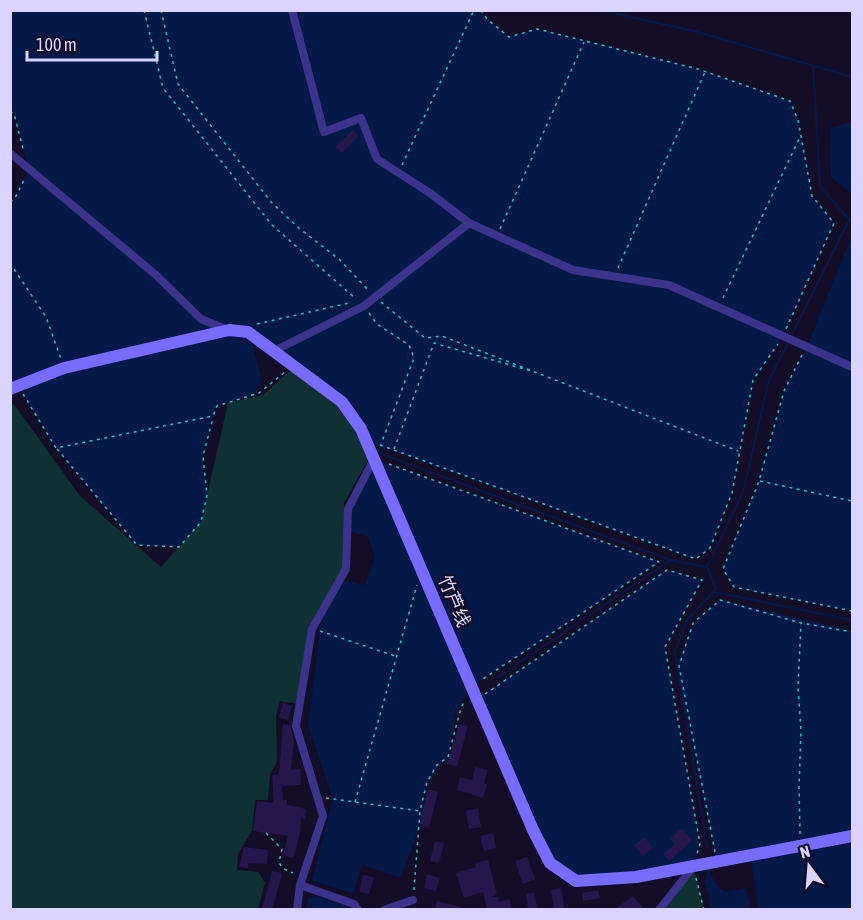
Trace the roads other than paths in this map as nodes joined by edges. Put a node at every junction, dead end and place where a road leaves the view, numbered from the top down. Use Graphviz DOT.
graph roads {
  1 [pos="292,10"];
  2 [pos="10,153"];
  3 [pos="469,223"];
  4 [pos="228,330"];
  5 [pos="274,351"];
  6 [pos="852,367"];
  7 [pos="14,387"];
  8 [pos="374,459"];
  9 [pos="852,836"];
  10 [pos="693,866"];
  11 [pos="301,880"];
  12 [pos="413,900"];
  13 [pos="297,909"];
  14 [pos="358,909"];
  15 [pos="384,909"];
  16 [pos="659,909"];
  1 -- 3 [label="street"];
  2 -- 4 [label="street"];
  3 -- 5 [label="street"];
  3 -- 6 [label="street"];
  4 -- 5 [label="street, 竹芦线"];
  4 -- 7 [label="street, 竹芦线"];
  5 -- 8 [label="street, 竹芦线"];
  8 -- 10 [label="street, 竹芦线"];
  8 -- 11 [label="street"];
  9 -- 10 [label="street, 竹芦线"];
  10 -- 16 [label="street"];
  11 -- 13 [label="street"];
  11 -- 14 [label="street"];
  12 -- 15 [label="street"];
}
